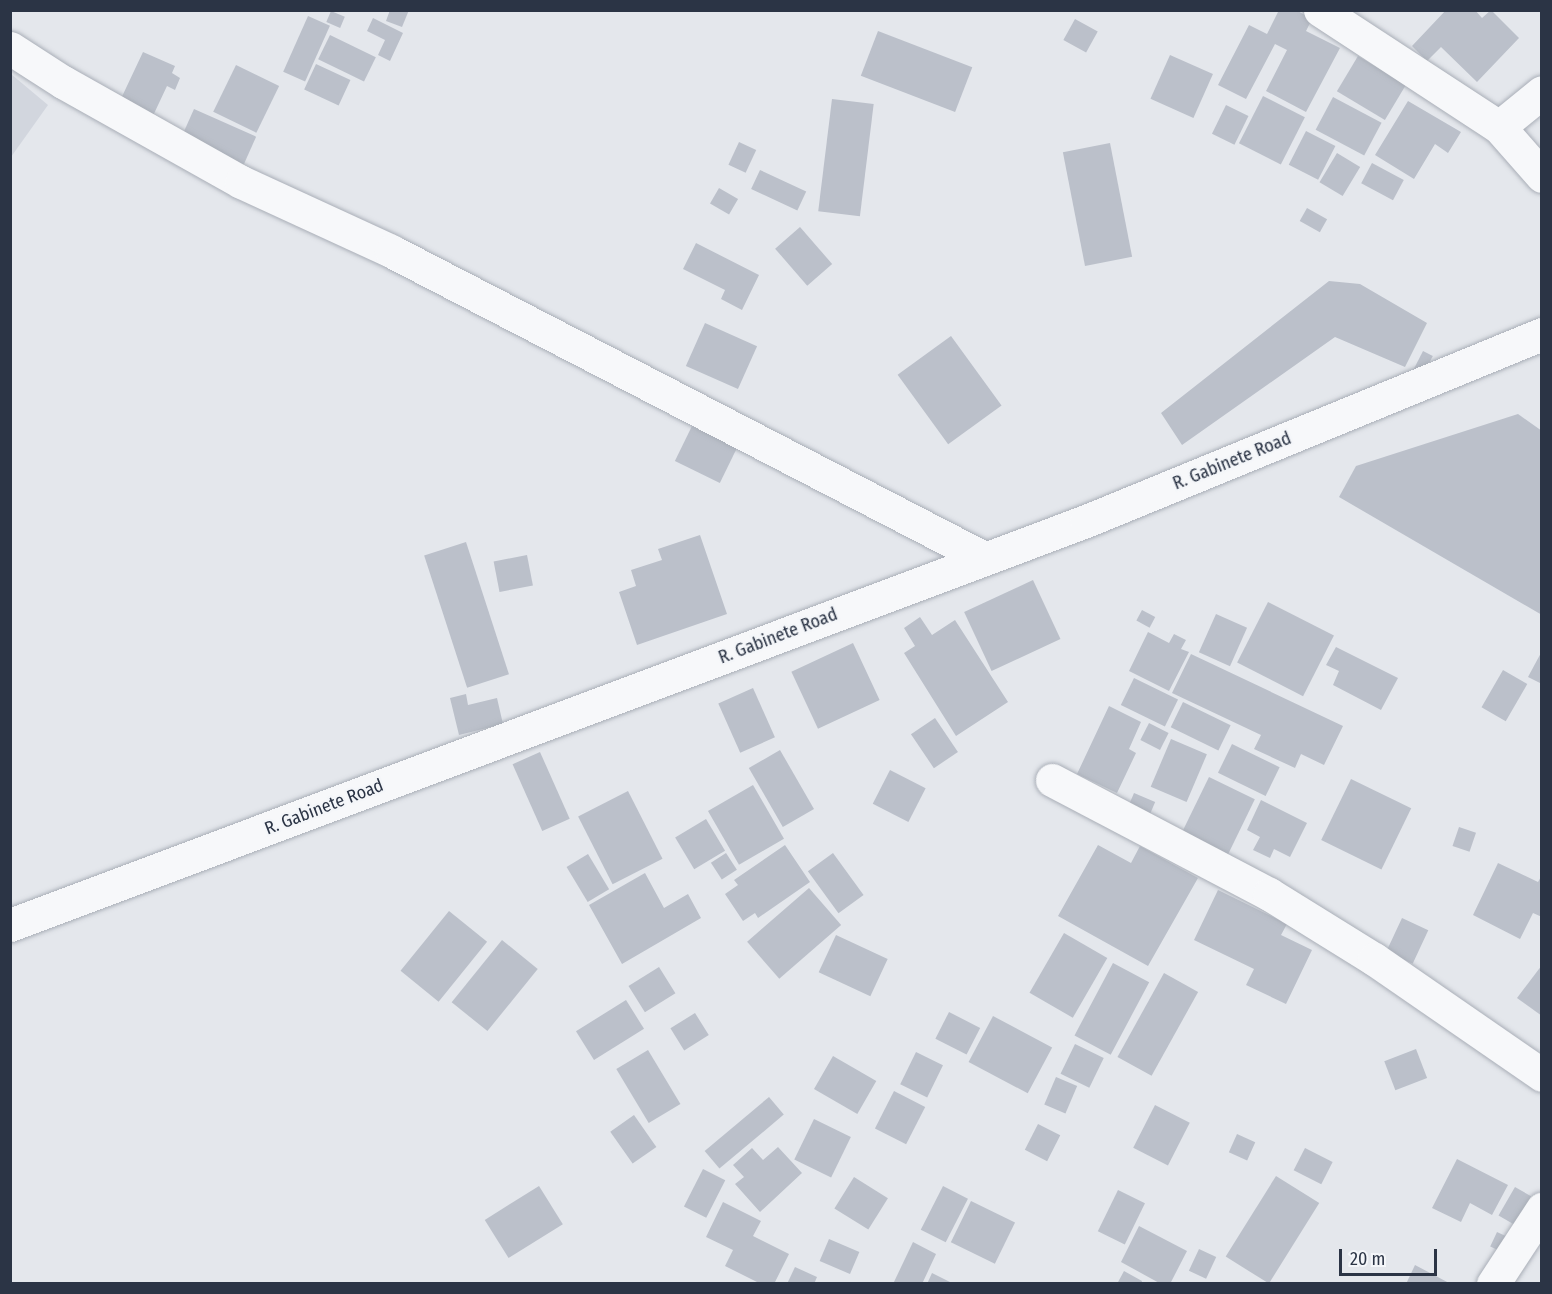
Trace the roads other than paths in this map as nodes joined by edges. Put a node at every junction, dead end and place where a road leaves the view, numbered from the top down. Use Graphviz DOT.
graph roads {
  1 [pos="1320,10"];
  2 [pos="10,48"];
  3 [pos="1542,92"];
  4 [pos="1499,127"];
  5 [pos="1542,176"];
  6 [pos="1542,334"];
  7 [pos="984,558"];
  8 [pos="1052,780"];
  9 [pos="10,925"];
  10 [pos="1542,1075"];
  11 [pos="1542,1209"];
  12 [pos="1493,1284"];
  1 -- 4 [label="street"];
  2 -- 7 [label="street"];
  3 -- 4 [label="street"];
  4 -- 5 [label="street"];
  6 -- 7 [label="street, R. Gabinete Road"];
  7 -- 9 [label="street, R. Gabinete Road"];
  8 -- 10 [label="street"];
  11 -- 12 [label="street"];
}
